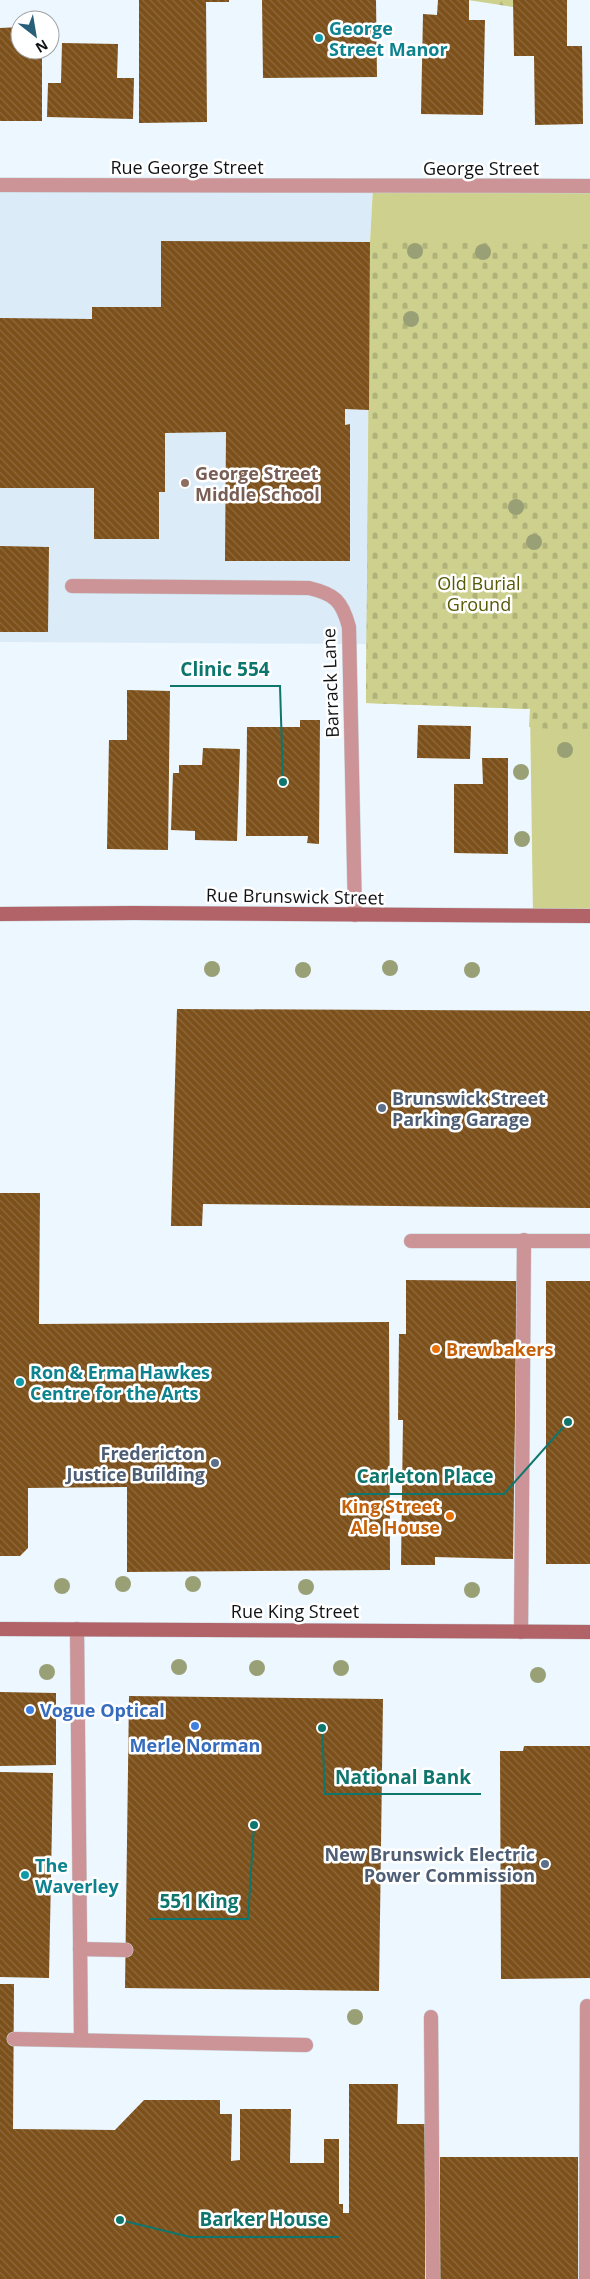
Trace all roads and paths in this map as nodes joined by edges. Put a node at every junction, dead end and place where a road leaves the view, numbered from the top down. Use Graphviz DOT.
graph roads {
  1 [pos="0,185"];
  2 [pos="590,186"];
  3 [pos="373,187"];
  4 [pos="72,586"];
  5 [pos="0,914"];
  6 [pos="355,915"];
  7 [pos="590,916"];
  8 [pos="524,1240"];
  9 [pos="411,1241"];
  10 [pos="590,1241"];
  11 [pos="0,1629"];
  12 [pos="77,1629"];
  13 [pos="521,1632"];
  14 [pos="590,1632"];
  15 [pos="80,1950"];
  16 [pos="126,1950"];
  17 [pos="587,2006"];
  18 [pos="431,2017"];
  19 [pos="14,2039"];
  20 [pos="81,2039"];
  21 [pos="306,2045"];
  22 [pos="433,2279"];
  23 [pos="586,2279"];
  1 -- 3 [label="street, Rue George Street"];
  2 -- 3 [label="street, George Street"];
  4 -- 6 [label="street, Barrack Lane"];
  5 -- 6 [label="main road, Rue Brunswick Street"];
  6 -- 7 [label="main road, Rue Brunswick Street"];
  8 -- 9 [label="street"];
  8 -- 10 [label="street"];
  8 -- 13 [label="street"];
  11 -- 12 [label="main road, Rue King Street"];
  12 -- 13 [label="main road, Rue King Street"];
  12 -- 15 [label="street"];
  13 -- 14 [label="main road, Rue King Street"];
  15 -- 16 [label="street"];
  15 -- 20 [label="street"];
  17 -- 23 [label="street"];
  18 -- 22 [label="street"];
  19 -- 20 [label="street"];
  20 -- 21 [label="street"];
}
